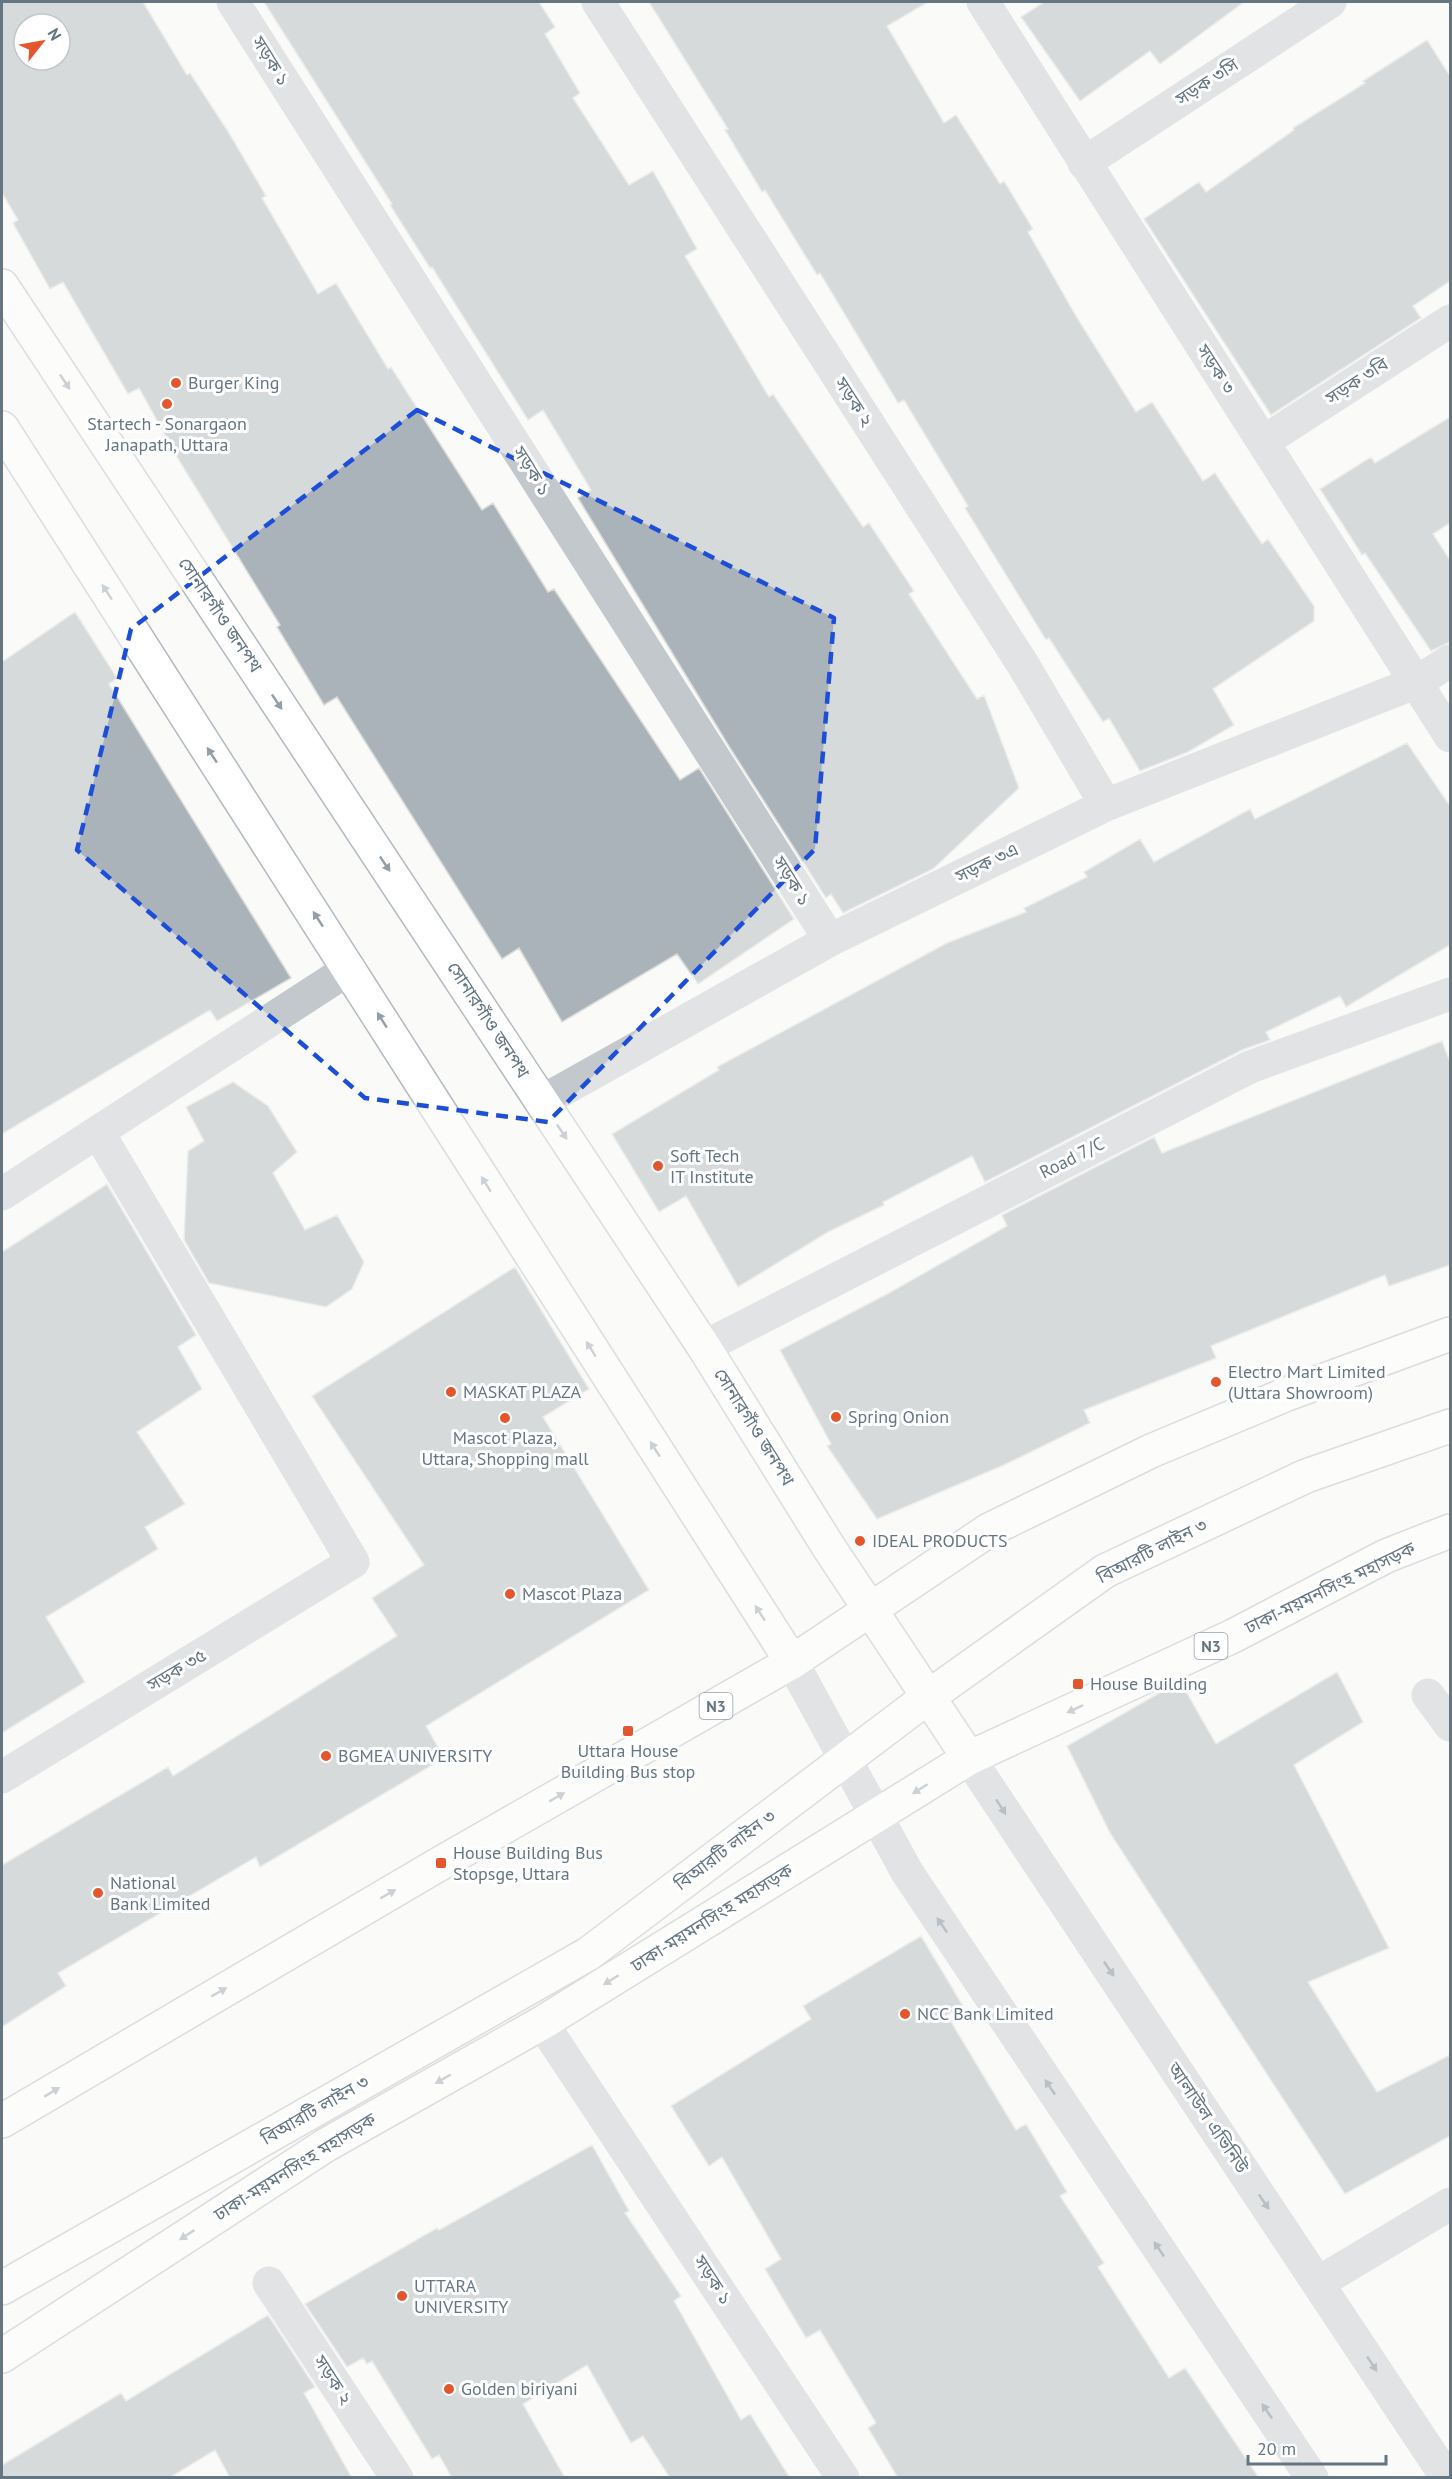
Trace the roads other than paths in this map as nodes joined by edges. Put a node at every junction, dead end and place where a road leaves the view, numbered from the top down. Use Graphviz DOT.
graph roads {
  1 [pos="233,2"];
  2 [pos="598,2"];
  3 [pos="983,2"];
  4 [pos="1330,2"];
  5 [pos="1084,163"];
  6 [pos="2,286"];
  7 [pos="1450,321"];
  8 [pos="2,428"];
  9 [pos="1263,442"];
  10 [pos="1450,661"];
  11 [pos="1417,682"];
  12 [pos="1450,736"];
  13 [pos="1106,805"];
  14 [pos="830,940"];
  15 [pos="349,969"];
  16 [pos="1450,994"];
  17 [pos="542,1102"];
  18 [pos="98,1132"];
  19 [pos="2,1194"];
  20 [pos="1450,1334"];
  21 [pos="704,1347"];
  22 [pos="1450,1426"];
  23 [pos="1450,1532"];
  24 [pos="872,1611"];
  25 [pos="792,1662"];
  26 [pos="1428,1695"];
  27 [pos="928,1697"];
  28 [pos="1450,1725"];
  29 [pos="969,1758"];
  30 [pos="2,1777"];
  31 [pos="542,2023"];
  32 [pos="2,2121"];
  33 [pos="1450,2204"];
  34 [pos="269,2283"];
  35 [pos="1318,2283"];
  36 [pos="2,2288"];
  37 [pos="2,2356"];
  38 [pos="397,2478"];
  39 [pos="843,2478"];
  40 [pos="1312,2478"];
  41 [pos="1447,2478"];
  1 -- 14 [label="street, সড়ক ১"];
  2 -- 13 [label="street, সড়ক ২"];
  3 -- 5 [label="street, সড়ক ৩"];
  4 -- 5 [label="street, সড়ক ৩সি"];
  5 -- 9 [label="street, সড়ক ৩"];
  6 -- 17 [label="main road, সোনারগাঁও জনপথ, one-way"];
  7 -- 9 [label="street, সড়ক ৩বি"];
  15 -- 8 [label="main road, one-way"];
  9 -- 11 [label="street, সড়ক ৩"];
  10 -- 11 [label="street, সড়ক ৩এ"];
  11 -- 12 [label="street, সড়ক ৩"];
  11 -- 13 [label="street, সড়ক ৩এ"];
  13 -- 14 [label="street, সড়ক ৩এ"];
  14 -- 17 [label="street, সড়ক ৩এ"];
  15 -- 18 [label="street"];
  25 -- 15 [label="main road, one-way"];
  16 -- 21 [label="street, Road 7/C"];
  17 -- 21 [label="main road, সোনারগাঁও জনপথ, one-way"];
  18 -- 19 [label="street"];
  18 -- 30 [label="street, সড়ক ৩৫"];
  20 -- 24 [label="main road, N3"];
  21 -- 24 [label="main road, সোনারগাঁও জনপথ"];
  22 -- 27 [label="main road, বিআরটি লাইন ৩"];
  23 -- 29 [label="main road, ঢাকা-ময়মনসিংহ মহাসড়ক / N3, one-way"];
  24 -- 25 [label="main road, N3"];
  24 -- 27 [label="main road, সোনারগাঁও জনপথ"];
  32 -- 25 [label="main road, N3, one-way"];
  40 -- 25 [label="street, one-way"];
  26 -- 28 [label="street"];
  27 -- 29 [label="main road, সোনারগাঁও জনপথ"];
  27 -- 36 [label="main road, বিআরটি লাইন ৩"];
  29 -- 31 [label="main road, ঢাকা-ময়মনসিংহ মহাসড়ক / N3, one-way"];
  29 -- 35 [label="street, আলাউল এভিনিউ, one-way"];
  31 -- 37 [label="main road, ঢাকা-ময়মনসিংহ মহাসড়ক / N3, one-way"];
  31 -- 39 [label="street, সড়ক ১"];
  33 -- 35 [label="street"];
  34 -- 38 [label="street, সড়ক ২"];
  35 -- 41 [label="street, আলাউল এভিনিউ, one-way"];
}
